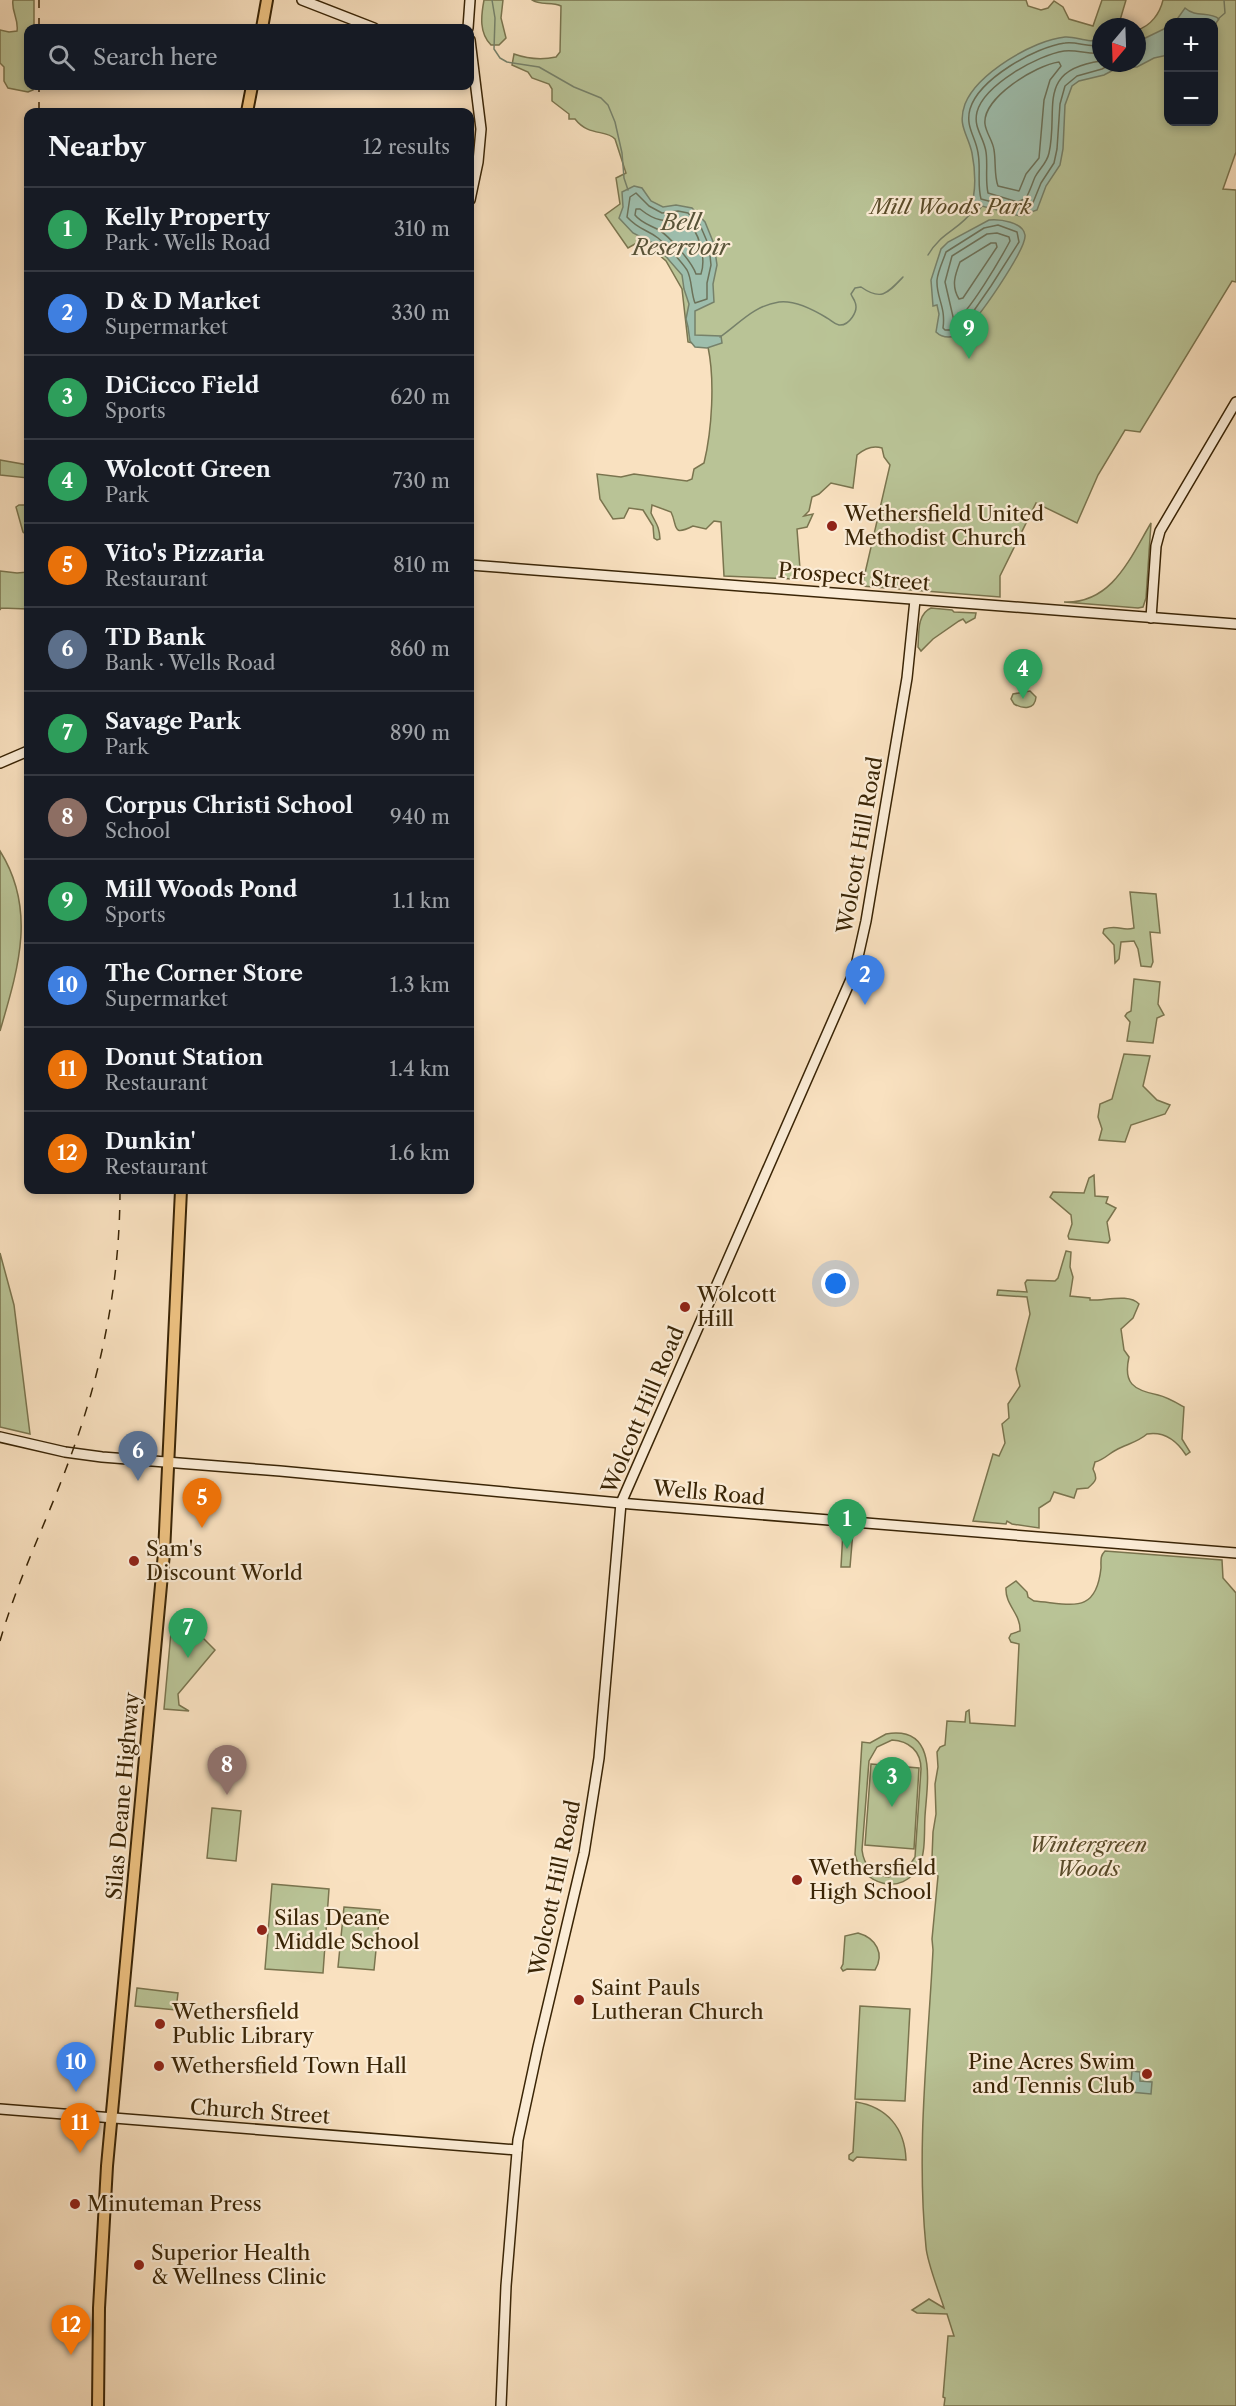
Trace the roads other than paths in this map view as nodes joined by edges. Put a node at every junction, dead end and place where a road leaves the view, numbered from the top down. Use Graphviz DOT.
graph roads {
  1 [pos="267,0"];
  2 [pos="302,0"];
  3 [pos="470,0"];
  4 [pos="263,24"];
  5 [pos="364,24"];
  6 [pos="468,24"];
  7 [pos="474,88"];
  8 [pos="251,90"];
  9 [pos="248,108"];
  10 [pos="474,181"];
  11 [pos="1236,402"];
  12 [pos="474,565"];
  13 [pos="915,600"];
  14 [pos="1151,618"];
  15 [pos="1236,624"];
  16 [pos="24,753"];
  17 [pos="0,763"];
  18 [pos="181,1194"];
  19 [pos="0,1437"];
  20 [pos="169,1463"];
  21 [pos="621,1503"];
  22 [pos="1236,1553"];
  23 [pos="0,2109"];
  24 [pos="112,2118"];
  25 [pos="517,2150"];
  26 [pos="98,2406"];
  27 [pos="501,2406"];
  1 -- 4 [label="main road"];
  2 -- 5 [label="street"];
  3 -- 6 [label="street"];
  7 -- 10 [label="street"];
  8 -- 9 [label="main road"];
  11 -- 14 [label="street"];
  12 -- 13 [label="street, Prospect Street"];
  13 -- 14 [label="street, Prospect Street"];
  13 -- 21 [label="street, Wolcott Hill Road"];
  14 -- 15 [label="street, Prospect Street"];
  16 -- 17 [label="street"];
  18 -- 20 [label="main road, Silas Deane Highway"];
  19 -- 20 [label="street, Wells Road"];
  20 -- 21 [label="street, Wells Road"];
  20 -- 24 [label="main road, Silas Deane Highway"];
  21 -- 22 [label="street, Wells Road"];
  21 -- 25 [label="street, Wolcott Hill Road"];
  23 -- 24 [label="street, Church Street"];
  24 -- 25 [label="street, Church Street"];
  24 -- 26 [label="main road, Silas Deane Highway"];
  25 -- 27 [label="street, Wolcott Hill Road"];
}
